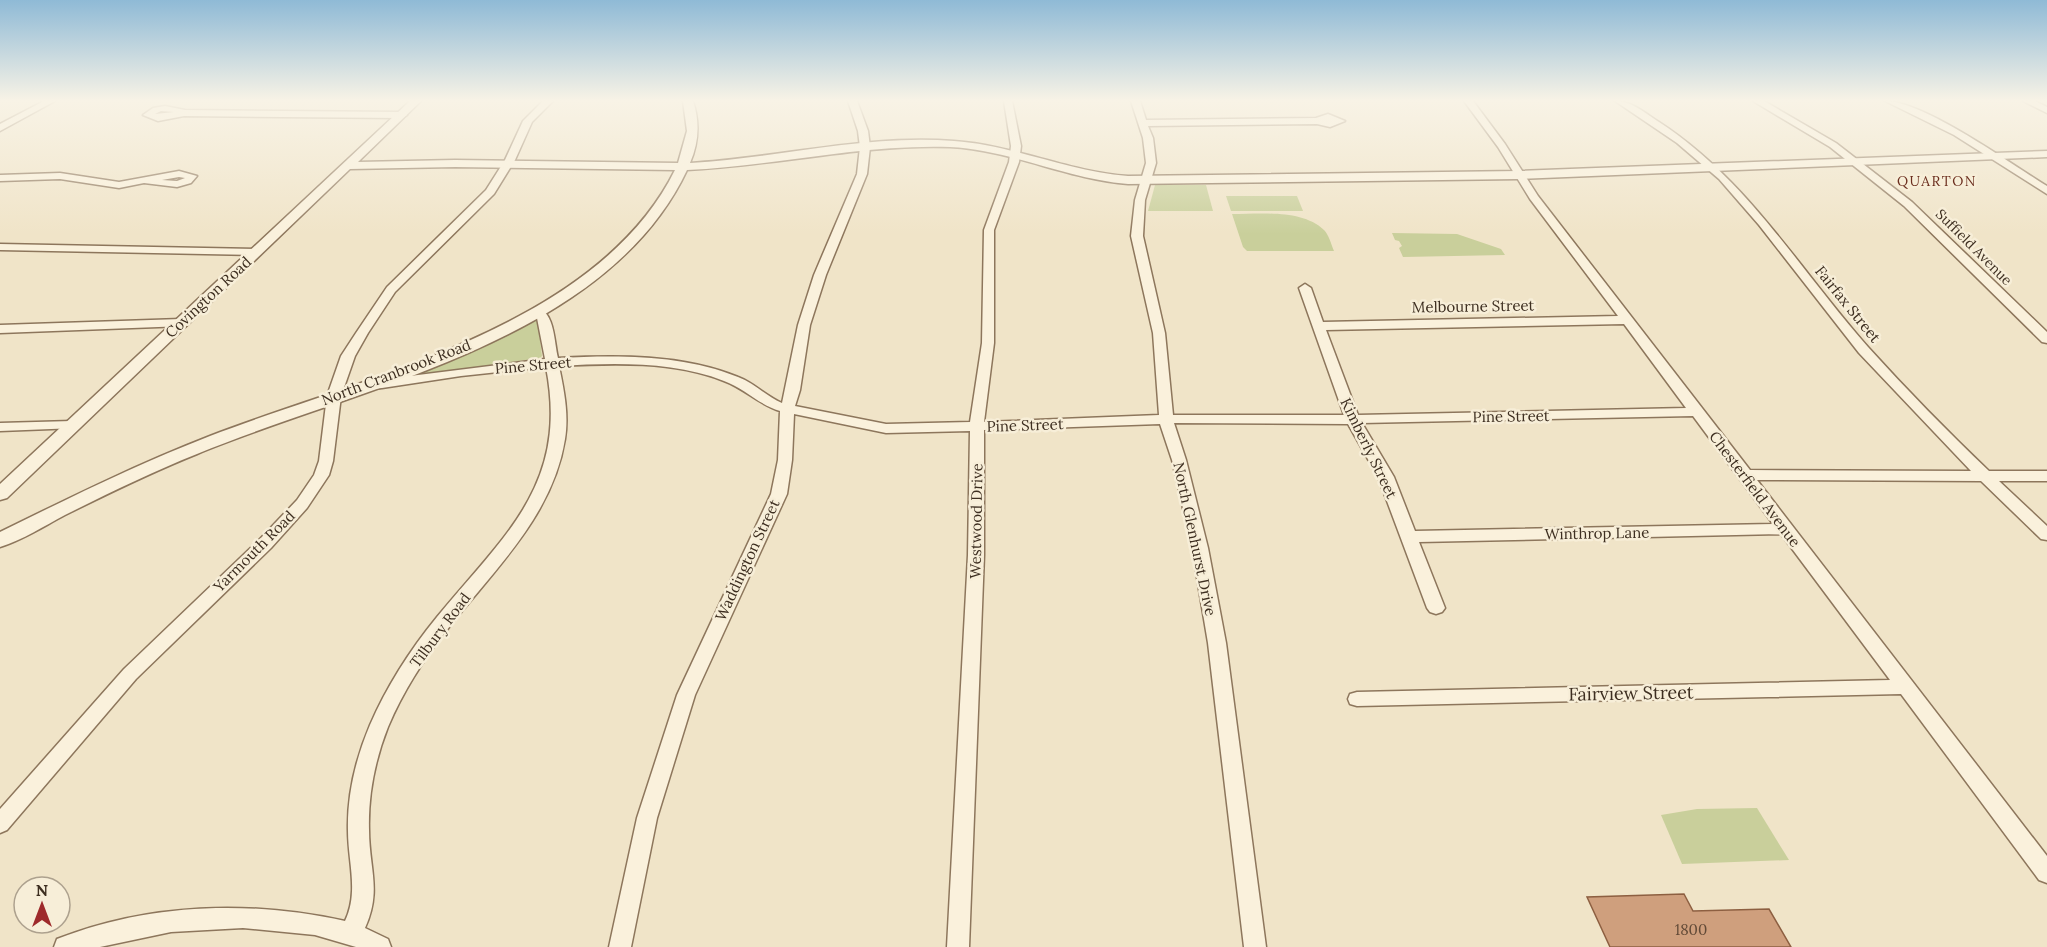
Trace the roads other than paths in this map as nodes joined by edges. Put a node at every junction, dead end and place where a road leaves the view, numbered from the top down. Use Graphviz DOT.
graph roads {
  1 [pos="370,145"];
  2 [pos="517,145"];
  3 [pos="690,145"];
  4 [pos="919,145"];
  5 [pos="965,145"];
  6 [pos="1015,145"];
  7 [pos="1148,145"];
  8 [pos="1501,145"];
  9 [pos="1685,145"];
  10 [pos="1831,145"];
  11 [pos="1976,145"];
  12 [pos="865,147"];
  13 [pos="2047,154"];
  14 [pos="1014,155"];
  15 [pos="1995,156"];
  16 [pos="1854,161"];
  17 [pos="508,164"];
  18 [pos="348,166"];
  19 [pos="683,167"];
  20 [pos="1712,167"];
  21 [pos="1518,175"];
  22 [pos="0,178"];
  23 [pos="1146,179"];
  24 [pos="147,181"];
  25 [pos="2047,191"];
  26 [pos="0,248"];
  27 [pos="256,252"];
  28 [pos="1305,288"];
  29 [pos="537,311"];
  30 [pos="1628,320"];
  31 [pos="181,323"];
  32 [pos="1319,326"];
  33 [pos="0,329"];
  34 [pos="2047,339"];
  35 [pos="550,363"];
  36 [pos="367,385"];
  37 [pos="334,396"];
  38 [pos="787,408"];
  39 [pos="1696,412"];
  40 [pos="1352,419"];
  41 [pos="1166,420"];
  42 [pos="72,425"];
  43 [pos="976,426"];
  44 [pos="0,427"];
  45 [pos="1745,475"];
  46 [pos="1985,476"];
  47 [pos="2047,476"];
  48 [pos="0,494"];
  49 [pos="1785,529"];
  50 [pos="2047,535"];
  51 [pos="1409,537"];
  52 [pos="0,540"];
  53 [pos="1436,608"];
  54 [pos="1905,687"];
  55 [pos="1357,699"];
  56 [pos="0,824"];
  57 [pos="2047,873"];
  58 [pos="351,933"];
  59 [pos="65,947"];
  60 [pos="380,947"];
  61 [pos="620,947"];
  62 [pos="958,947"];
  63 [pos="1255,947"];
  1 -- 18 [label="street, Covington Road"];
  2 -- 17 [label="street, Yarmouth Road"];
  3 -- 19 [label="street, North Cranbrook Road"];
  4 -- 12 [label="street"];
  5 -- 14 [label="street"];
  6 -- 14 [label="street, Westwood Drive"];
  7 -- 23 [label="street, North Glenhurst Drive"];
  8 -- 21 [label="street, Chesterfield Avenue"];
  9 -- 20 [label="street, Fairfax Street"];
  10 -- 16 [label="street, Suffield Avenue"];
  11 -- 15 [label="street"];
  12 -- 19 [label="street"];
  12 -- 38 [label="street, Waddington Street"];
  13 -- 15 [label="street"];
  14 -- 23 [label="street"];
  14 -- 43 [label="street, Westwood Drive"];
  15 -- 16 [label="street"];
  15 -- 25 [label="street"];
  16 -- 20 [label="street"];
  16 -- 34 [label="street, Suffield Avenue"];
  17 -- 18 [label="street"];
  17 -- 19 [label="street"];
  17 -- 37 [label="street, Yarmouth Road"];
  18 -- 27 [label="street, Covington Road"];
  19 -- 29 [label="street, North Cranbrook Road"];
  20 -- 21 [label="street"];
  20 -- 46 [label="street, Fairfax Street"];
  21 -- 23 [label="street"];
  21 -- 30 [label="street, Chesterfield Avenue"];
  22 -- 24 [label="street"];
  23 -- 41 [label="street, North Glenhurst Drive"];
  26 -- 27 [label="street"];
  27 -- 31 [label="street, Covington Road"];
  28 -- 32 [label="street, Kimberly Street"];
  29 -- 35 [label="street, Tilbury Road"];
  29 -- 36 [label="street, North Cranbrook Road"];
  30 -- 32 [label="street, Melbourne Street"];
  30 -- 39 [label="street, Chesterfield Avenue"];
  31 -- 33 [label="street"];
  31 -- 42 [label="street, Covington Road"];
  32 -- 40 [label="street, Kimberly Street"];
  35 -- 36 [label="street, Pine Street"];
  35 -- 38 [label="street, Pine Street"];
  35 -- 58 [label="street, Tilbury Road"];
  36 -- 37 [label="street, North Cranbrook Road"];
  37 -- 52 [label="street, North Cranbrook Road"];
  37 -- 56 [label="street, Yarmouth Road"];
  38 -- 43 [label="street, Pine Street"];
  38 -- 61 [label="street, Waddington Street"];
  39 -- 40 [label="street, Pine Street"];
  39 -- 45 [label="street, Chesterfield Avenue"];
  40 -- 41 [label="street, Pine Street"];
  40 -- 51 [label="street, Kimberly Street"];
  41 -- 43 [label="street, Pine Street"];
  41 -- 63 [label="street, North Glenhurst Drive"];
  42 -- 44 [label="street"];
  42 -- 48 [label="street, Covington Road"];
  43 -- 62 [label="street, Westwood Drive"];
  45 -- 46 [label="street"];
  45 -- 49 [label="street, Chesterfield Avenue"];
  46 -- 47 [label="street"];
  46 -- 50 [label="street, Fairfax Street"];
  49 -- 51 [label="street, Winthrop Lane"];
  49 -- 54 [label="street, Chesterfield Avenue"];
  51 -- 53 [label="street, Kimberly Street"];
  54 -- 55 [label="street, Fairview Street"];
  54 -- 57 [label="street, Chesterfield Avenue"];
  58 -- 59 [label="street"];
  58 -- 60 [label="street"];
}
